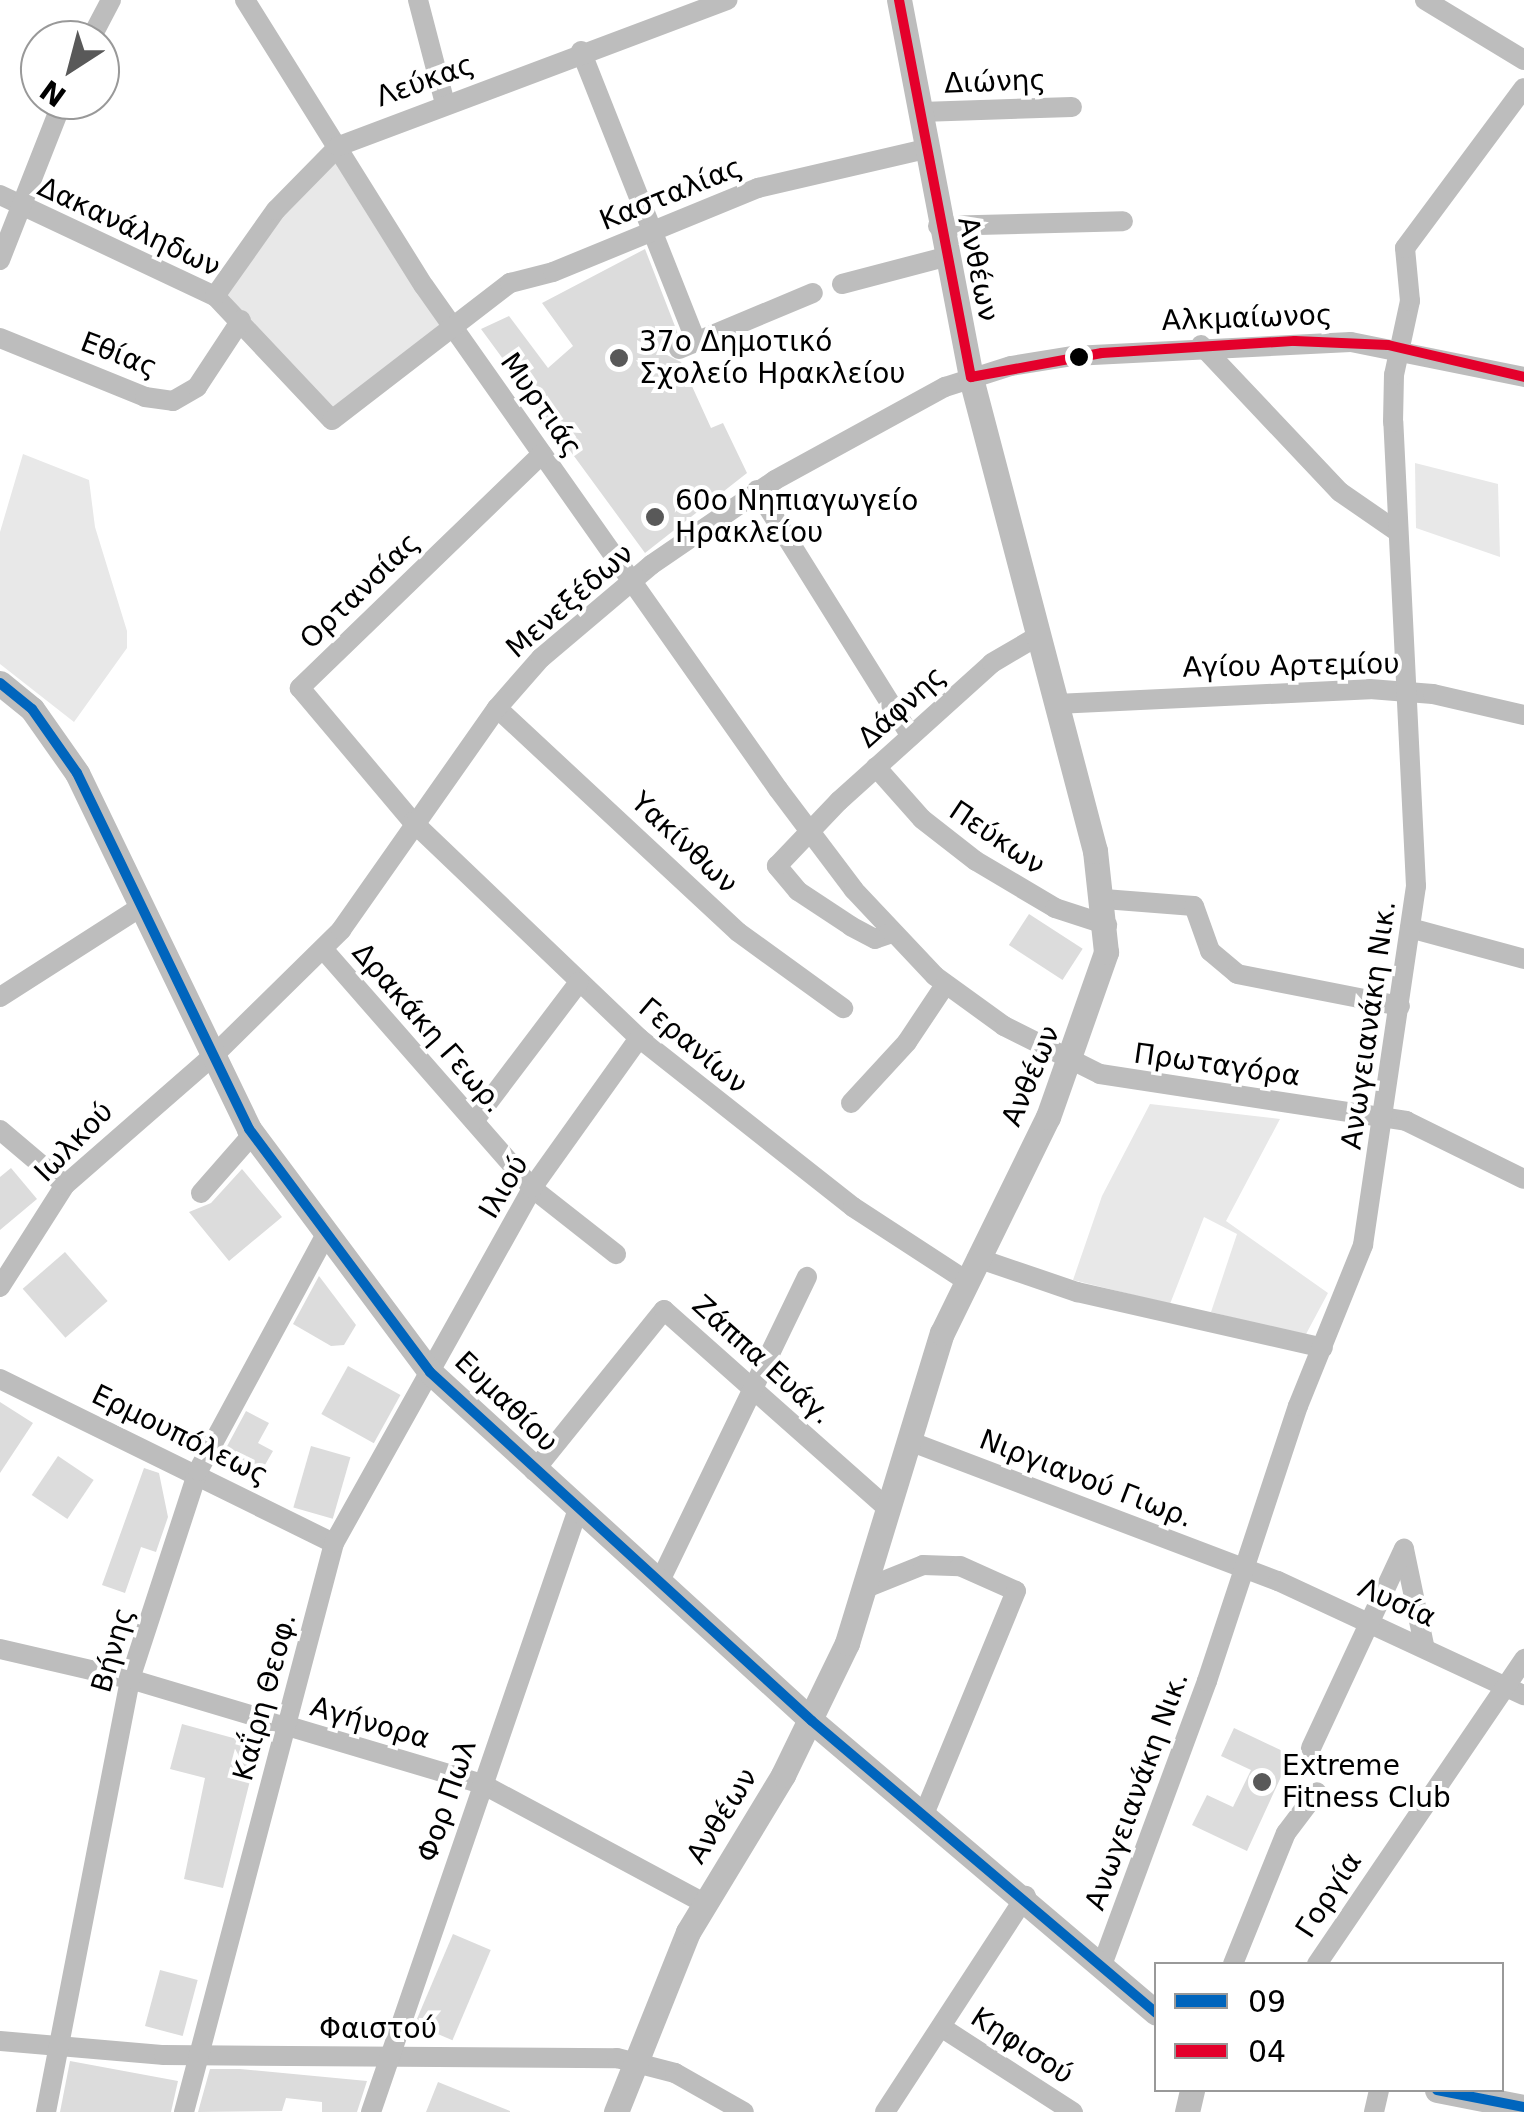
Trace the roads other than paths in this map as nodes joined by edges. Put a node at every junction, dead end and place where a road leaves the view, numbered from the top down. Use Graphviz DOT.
graph roads {
  1 [pos="245,0"];
  2 [pos="418,0"];
  3 [pos="900,0"];
  4 [pos="1425,0"];
  5 [pos="719,1"];
  6 [pos="1448,6"];
  7 [pos="581,51"];
  8 [pos="1524,60"];
  9 [pos="1524,88"];
  10 [pos="445,104"];
  11 [pos="1072,107"];
  12 [pos="921,112"];
  13 [pos="53,120"];
  14 [pos="339,146"];
  15 [pos="926,149"];
  16 [pos="10,205"];
  17 [pos="1123,221"];
  18 [pos="938,226"];
  19 [pos="652,230"];
  20 [pos="945,257"];
  21 [pos="0,260"];
  22 [pos="842,284"];
  23 [pos="813,293"];
  24 [pos="216,296"];
  25 [pos="240,320"];
  26 [pos="453,328"];
  27 [pos="0,338"];
  28 [pos="1201,346"];
  29 [pos="1399,346"];
  30 [pos="971,376"];
  31 [pos="1524,378"];
  32 [pos="542,454"];
  33 [pos="757,490"];
  34 [pos="1398,532"];
  35 [pos="632,579"];
  36 [pos="1038,636"];
  37 [pos="0,683"];
  38 [pos="1405,690"];
  39 [pos="1056,704"];
  40 [pos="497,708"];
  41 [pos="1524,715"];
  42 [pos="911,736"];
  43 [pos="876,768"];
  44 [pos="413,822"];
  45 [pos="810,830"];
  46 [pos="1104,899"];
  47 [pos="141,906"];
  48 [pos="1107,925"];
  49 [pos="1410,928"];
  50 [pos="892,933"];
  51 [pos="323,949"];
  52 [pos="1524,959"];
  53 [pos="578,982"];
  54 [pos="946,985"];
  55 [pos="0,997"];
  56 [pos="1400,1006"];
  57 [pos="843,1008"];
  58 [pos="639,1038"];
  59 [pos="213,1056"];
  60 [pos="1072,1062"];
  61 [pos="852,1103"];
  62 [pos="1384,1116"];
  63 [pos="474,1121"];
  64 [pos="0,1130"];
  65 [pos="252,1134"];
  66 [pos="1524,1179"];
  67 [pos="64,1185"];
  68 [pos="532,1188"];
  69 [pos="201,1193"];
  70 [pos="326,1234"];
  71 [pos="616,1254"];
  72 [pos="971,1269"];
  73 [pos="807,1277"];
  74 [pos="0,1288"];
  75 [pos="1323,1348"];
  76 [pos="430,1372"];
  77 [pos="0,1379"];
  78 [pos="756,1390"];
  79 [pos="909,1441"];
  80 [pos="198,1471"];
  81 [pos="534,1471"];
  82 [pos="578,1509"];
  83 [pos="888,1510"];
  84 [pos="334,1544"];
  85 [pos="1244,1569"];
  86 [pos="660,1582"];
  87 [pos="866,1588"];
  88 [pos="1368,1620"];
  89 [pos="1424,1645"];
  90 [pos="0,1649"];
  91 [pos="1524,1659"];
  92 [pos="130,1680"];
  93 [pos="1515,1690"];
  94 [pos="812,1720"];
  95 [pos="286,1728"];
  96 [pos="1311,1748"];
  97 [pos="482,1784"];
  98 [pos="1317,1792"];
  99 [pos="924,1814"];
  100 [pos="1026,1896"];
  101 [pos="704,1903"];
  102 [pos="1234,1962"];
  103 [pos="1317,1962"];
  104 [pos="1102,1965"];
  105 [pos="1154,2011"];
  106 [pos="941,2027"];
  107 [pos="0,2040"];
  108 [pos="59,2047"];
  109 [pos="198,2055"];
  110 [pos="391,2057"];
  111 [pos="635,2060"];
  112 [pos="1447,2092"];
  113 [pos="1524,2107"];
  114 [pos="46,2112"];
  115 [pos="184,2112"];
  116 [pos="371,2112"];
  117 [pos="616,2112"];
  118 [pos="744,2112"];
  119 [pos="886,2112"];
  120 [pos="1073,2112"];
  1 -- 14 [label="street, Μυρτιάς"];
  2 -- 10 [label="street"];
  3 -- 12 [label="street, Ανθέων"];
  4 -- 6 [label="street"];
  5 -- 7 [label="street, Λεύκας"];
  6 -- 8 [label="street"];
  7 -- 10 [label="street, Λεύκας"];
  7 -- 19 [label="street"];
  9 -- 29 [label="street, Ανωγειανάκη Νικ."];
  10 -- 14 [label="street, Λεύκας"];
  11 -- 12 [label="street, Διώνης"];
  12 -- 15 [label="street, Ανθέων"];
  13 -- 16 [label="street"];
  14 -- 24 [label="street, Λεύκας"];
  14 -- 26 [label="street, Μυρτιάς"];
  15 -- 18 [label="street, Ανθέων"];
  15 -- 19 [label="street, Κασταλίας"];
  16 -- 21 [label="street"];
  16 -- 24 [label="street, Δακανάληδων"];
  17 -- 18 [label="street"];
  18 -- 20 [label="street, Ανθέων"];
  19 -- 23 [label="street"];
  19 -- 26 [label="street, Κασταλίας"];
  20 -- 22 [label="street"];
  20 -- 30 [label="street, Ανθέων"];
  24 -- 25 [label="street, Δακανάληδων"];
  25 -- 26 [label="street, Δακανάληδων"];
  25 -- 27 [label="street, Εθίας"];
  26 -- 32 [label="street, Μυρτιάς"];
  28 -- 29 [label="street, Αλκμαίωνος"];
  28 -- 30 [label="street, Αλκμαίωνος"];
  28 -- 34 [label="street"];
  29 -- 31 [label="street, Αλκμαίωνος"];
  29 -- 34 [label="street, Ανωγειανάκη Νικ."];
  30 -- 33 [label="street, Μενεξέδων"];
  30 -- 36 [label="street, Ανθέων"];
  32 -- 35 [label="street, Μυρτιάς"];
  32 -- 44 [label="street, Ορτανσίας"];
  33 -- 35 [label="street, Μενεξέδων"];
  33 -- 42 [label="street"];
  34 -- 38 [label="street, Ανωγειανάκη Νικ."];
  35 -- 40 [label="street, Μενεξέδων"];
  35 -- 45 [label="street, Μυρτιάς"];
  36 -- 39 [label="street, Ανθέων"];
  36 -- 42 [label="street, Δάφνης"];
  37 -- 47 [label="street, Ευμαθίου"];
  38 -- 39 [label="street, Αγίου Αρτεμίου"];
  38 -- 41 [label="street, Αγίου Αρτεμίου"];
  38 -- 49 [label="street, Ανωγειανάκη Νικ."];
  39 -- 46 [label="street, Ανθέων"];
  40 -- 44 [label="street, Μενεξέδων"];
  40 -- 57 [label="street, Υακίνθων"];
  42 -- 43 [label="street, Δάφνης"];
  43 -- 45 [label="street, Δάφνης"];
  43 -- 48 [label="street, Πεύκων"];
  44 -- 51 [label="street, Μενεξέδων"];
  44 -- 53 [label="street, Γερανίων"];
  45 -- 50 [label="street, Μυρτιάς"];
  45 -- 50 [label="street"];
  46 -- 48 [label="street, Ανθέων"];
  46 -- 56 [label="street"];
  47 -- 55 [label="street"];
  47 -- 59 [label="street, Ευμαθίου"];
  48 -- 60 [label="street, Ανθέων"];
  49 -- 52 [label="street"];
  49 -- 56 [label="street, Ανωγειανάκη Νικ."];
  50 -- 54 [label="street, Μυρτιάς"];
  51 -- 59 [label="street, Μενεξέδων"];
  51 -- 63 [label="street, Δρακάκη Γεωρ."];
  53 -- 58 [label="street, Γερανίων"];
  53 -- 63 [label="street"];
  54 -- 60 [label="street, Μυρτιάς"];
  54 -- 61 [label="street"];
  56 -- 62 [label="street, Ανωγειανάκη Νικ."];
  58 -- 68 [label="street, Ιλιού"];
  58 -- 72 [label="street, Γερανίων"];
  59 -- 65 [label="street, Ευμαθίου"];
  59 -- 67 [label="street, Ιωλκού"];
  60 -- 62 [label="street, Πρωταγόρα"];
  60 -- 72 [label="street, Ανθέων"];
  62 -- 66 [label="street, Πρωταγόρα"];
  62 -- 75 [label="street, Ανωγειανάκη Νικ."];
  63 -- 68 [label="street, Δρακάκη Γεωρ."];
  64 -- 67 [label="street"];
  65 -- 69 [label="street"];
  65 -- 70 [label="street, Ευμαθίου"];
  67 -- 74 [label="street, Ιωλκού"];
  68 -- 71 [label="street, Δρακάκη Γεωρ."];
  68 -- 76 [label="street, Ιλιού"];
  70 -- 76 [label="street, Ευμαθίου"];
  70 -- 80 [label="street, Βήνης"];
  72 -- 75 [label="street, Γερανίων"];
  72 -- 79 [label="street, Ανθέων"];
  73 -- 78 [label="street"];
  75 -- 85 [label="street, Ανωγειανάκη Νικ."];
  76 -- 81 [label="street, Ευμαθίου"];
  76 -- 84 [label="street, Καΐρη Θεοφ."];
  77 -- 80 [label="street, Ερμουπόλεως"];
  78 -- 81 [label="street, Ζάππα Ευάγ."];
  78 -- 83 [label="street, Ζάππα Ευάγ."];
  78 -- 86 [label="street"];
  79 -- 83 [label="street, Ανθέων"];
  79 -- 85 [label="street, Νιργιανού Γιωρ."];
  80 -- 84 [label="street, Ερμουπόλεως"];
  80 -- 92 [label="street, Βήνης"];
  81 -- 82 [label="street, Ευμαθίου"];
  82 -- 86 [label="street, Ευμαθίου"];
  82 -- 97 [label="street, Φορ Πωλ"];
  83 -- 87 [label="street, Ανθέων"];
  84 -- 95 [label="street, Καΐρη Θεοφ."];
  85 -- 88 [label="street, Λυσία"];
  85 -- 104 [label="street, Ανωγειανάκη Νικ."];
  86 -- 94 [label="street, Ευμαθίου"];
  87 -- 94 [label="street, Ανθέων"];
  87 -- 99 [label="street"];
  88 -- 89 [label="street, Λυσία"];
  88 -- 89 [label="street"];
  88 -- 96 [label="street"];
  89 -- 93 [label="street, Λυσία"];
  90 -- 92 [label="street, Αγήνορα"];
  91 -- 93 [label="street, Γοργία"];
  92 -- 95 [label="street, Αγήνορα"];
  92 -- 108 [label="street, Βήνης"];
  93 -- 103 [label="street, Γοργία"];
  94 -- 99 [label="street, Ευμαθίου"];
  94 -- 101 [label="street, Ανθέων"];
  95 -- 97 [label="street, Αγήνορα"];
  95 -- 109 [label="street, Καΐρη Θεοφ."];
  97 -- 101 [label="street, Αγήνορα"];
  97 -- 110 [label="street, Φορ Πωλ"];
  98 -- 102 [label="street"];
  99 -- 100 [label="street, Ευμαθίου"];
  100 -- 104 [label="street, Ευμαθίου"];
  100 -- 106 [label="street"];
  101 -- 111 [label="street, Ανθέων"];
  104 -- 105 [label="street, Ευμαθίου"];
  106 -- 119 [label="street"];
  106 -- 120 [label="street, Κηφισού"];
  107 -- 108 [label="street, Φαιστού"];
  108 -- 109 [label="street, Φαιστού"];
  108 -- 114 [label="street, Βήνης"];
  109 -- 110 [label="street, Φαιστού"];
  109 -- 115 [label="street, Καΐρη Θεοφ."];
  110 -- 111 [label="street, Φαιστού"];
  110 -- 116 [label="street, Φορ Πωλ"];
  111 -- 117 [label="street, Ανθέων"];
  111 -- 118 [label="street, Φαιστού"];
  112 -- 113 [label="street"];
}
